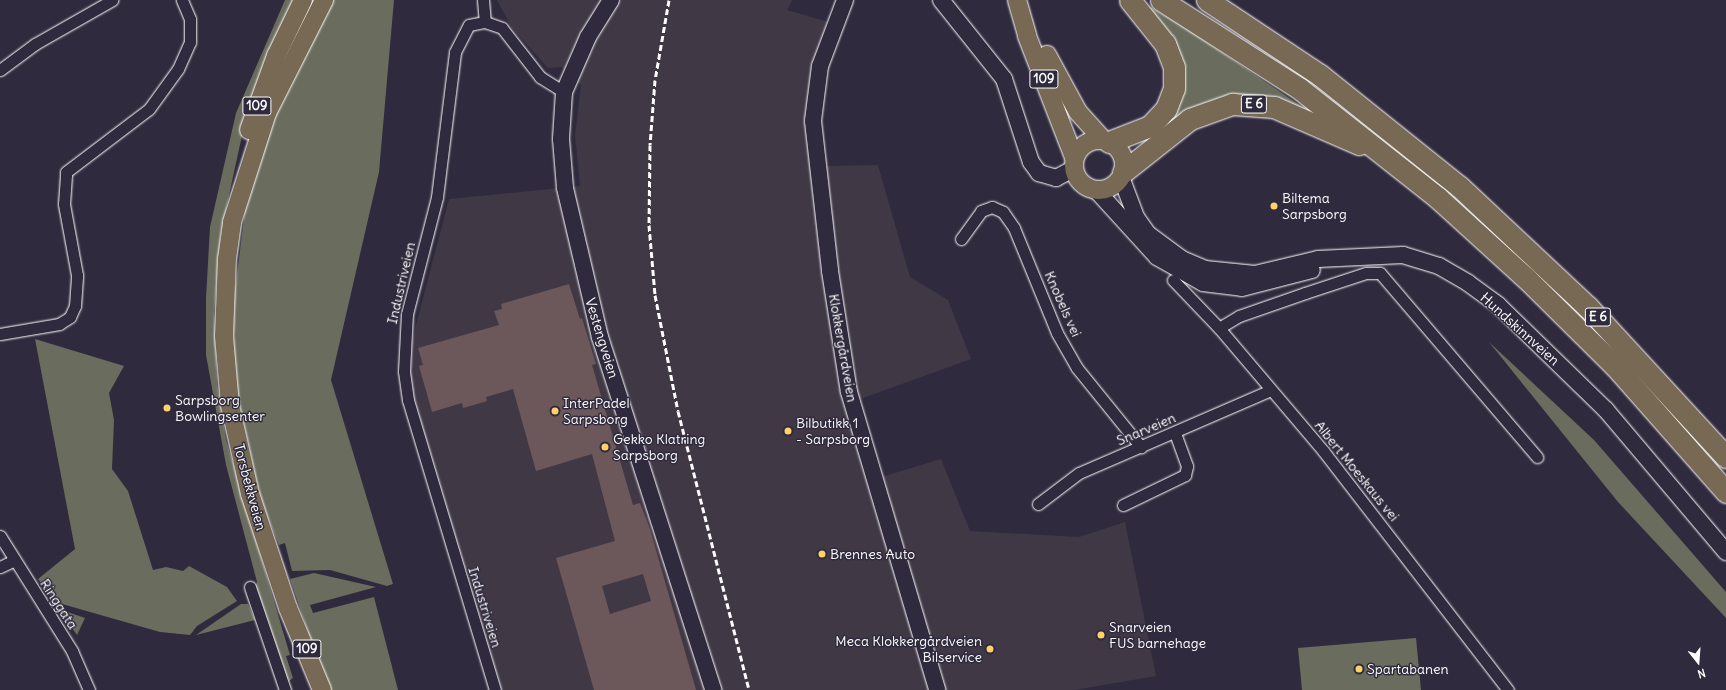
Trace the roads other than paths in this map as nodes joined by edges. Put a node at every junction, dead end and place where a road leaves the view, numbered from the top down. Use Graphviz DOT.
graph roads {
  1 [pos="112,0"];
  2 [pos="182,0"];
  3 [pos="303,0"];
  4 [pos="324,0"];
  5 [pos="483,0"];
  6 [pos="611,0"];
  7 [pos="845,0"];
  8 [pos="941,0"];
  9 [pos="1017,0"];
  10 [pos="1029,0"];
  11 [pos="1130,0"];
  12 [pos="1161,0"];
  13 [pos="1207,0"];
  14 [pos="1236,0"];
  15 [pos="485,22"];
  16 [pos="1267,38"];
  17 [pos="0,70"];
  18 [pos="564,92"];
  19 [pos="1106,141"];
  20 [pos="1393,161"];
  21 [pos="1074,163"];
  22 [pos="1122,174"];
  23 [pos="1097,191"];
  24 [pos="233,219"];
  25 [pos="961,239"];
  26 [pos="1344,257"];
  27 [pos="1173,280"];
  28 [pos="1218,328"];
  29 [pos="0,334"];
  30 [pos="1271,390"];
  31 [pos="1175,434"];
  32 [pos="1141,447"];
  33 [pos="1536,457"];
  34 [pos="1726,457"];
  35 [pos="1726,492"];
  36 [pos="1038,504"];
  37 [pos="1123,505"];
  38 [pos="0,536"];
  39 [pos="1726,552"];
  40 [pos="13,561"];
  41 [pos="0,567"];
  42 [pos="250,586"];
  43 [pos="288,608"];
  44 [pos="89,690"];
  45 [pos="285,690"];
  46 [pos="311,690"];
  47 [pos="322,690"];
  48 [pos="495,690"];
  49 [pos="713,690"];
  50 [pos="937,690"];
  51 [pos="1508,690"];
  1 -- 17 [label="street"];
  2 -- 29 [label="street"];
  3 -- 24 [label="main road, Torsbekkveien / 109"];
  4 -- 24 [label="main road, Torsbekkveien / 109"];
  5 -- 15 [label="street"];
  6 -- 18 [label="street"];
  7 -- 50 [label="street, Klokkergårdveien"];
  8 -- 21 [label="street"];
  9 -- 21 [label="main road, 109"];
  10 -- 19 [label="main road, 109"];
  11 -- 19 [label="highway"];
  12 -- 20 [label="highway, E 6"];
  13 -- 16 [label="highway, E 6"];
  14 -- 16 [label="highway, E 6"];
  15 -- 18 [label="street"];
  15 -- 48 [label="street, Industriveien"];
  16 -- 34 [label="highway, E 6"];
  18 -- 49 [label="street, Vestengveien"];
  19 -- 21 [label="main road"];
  19 -- 22 [label="main road, 109"];
  20 -- 22 [label="highway, E 6"];
  20 -- 35 [label="highway, E 6"];
  21 -- 23 [label="main road, 109"];
  22 -- 23 [label="main road"];
  22 -- 26 [label="street, Hundskinnveien"];
  23 -- 26 [label="street"];
  24 -- 43 [label="main road, Torsbekkveien / 109"];
  25 -- 32 [label="street, Knobels vei"];
  26 -- 39 [label="street, Hundskinnveien"];
  27 -- 28 [label="street, Albert Moeskaus vei"];
  28 -- 30 [label="street, Albert Moeskaus vei"];
  28 -- 33 [label="street"];
  30 -- 31 [label="street, Snarveien"];
  30 -- 51 [label="street, Albert Moeskaus vei"];
  31 -- 32 [label="street, Snarveien"];
  31 -- 37 [label="street"];
  32 -- 36 [label="street, Snarveien"];
  38 -- 40 [label="street, Ringgata"];
  40 -- 41 [label="street"];
  40 -- 44 [label="street, Ringgata"];
  42 -- 45 [label="street"];
  43 -- 46 [label="main road, Torsbekkveien / 109"];
  43 -- 47 [label="main road, Torsbekkveien / 109"];
}
